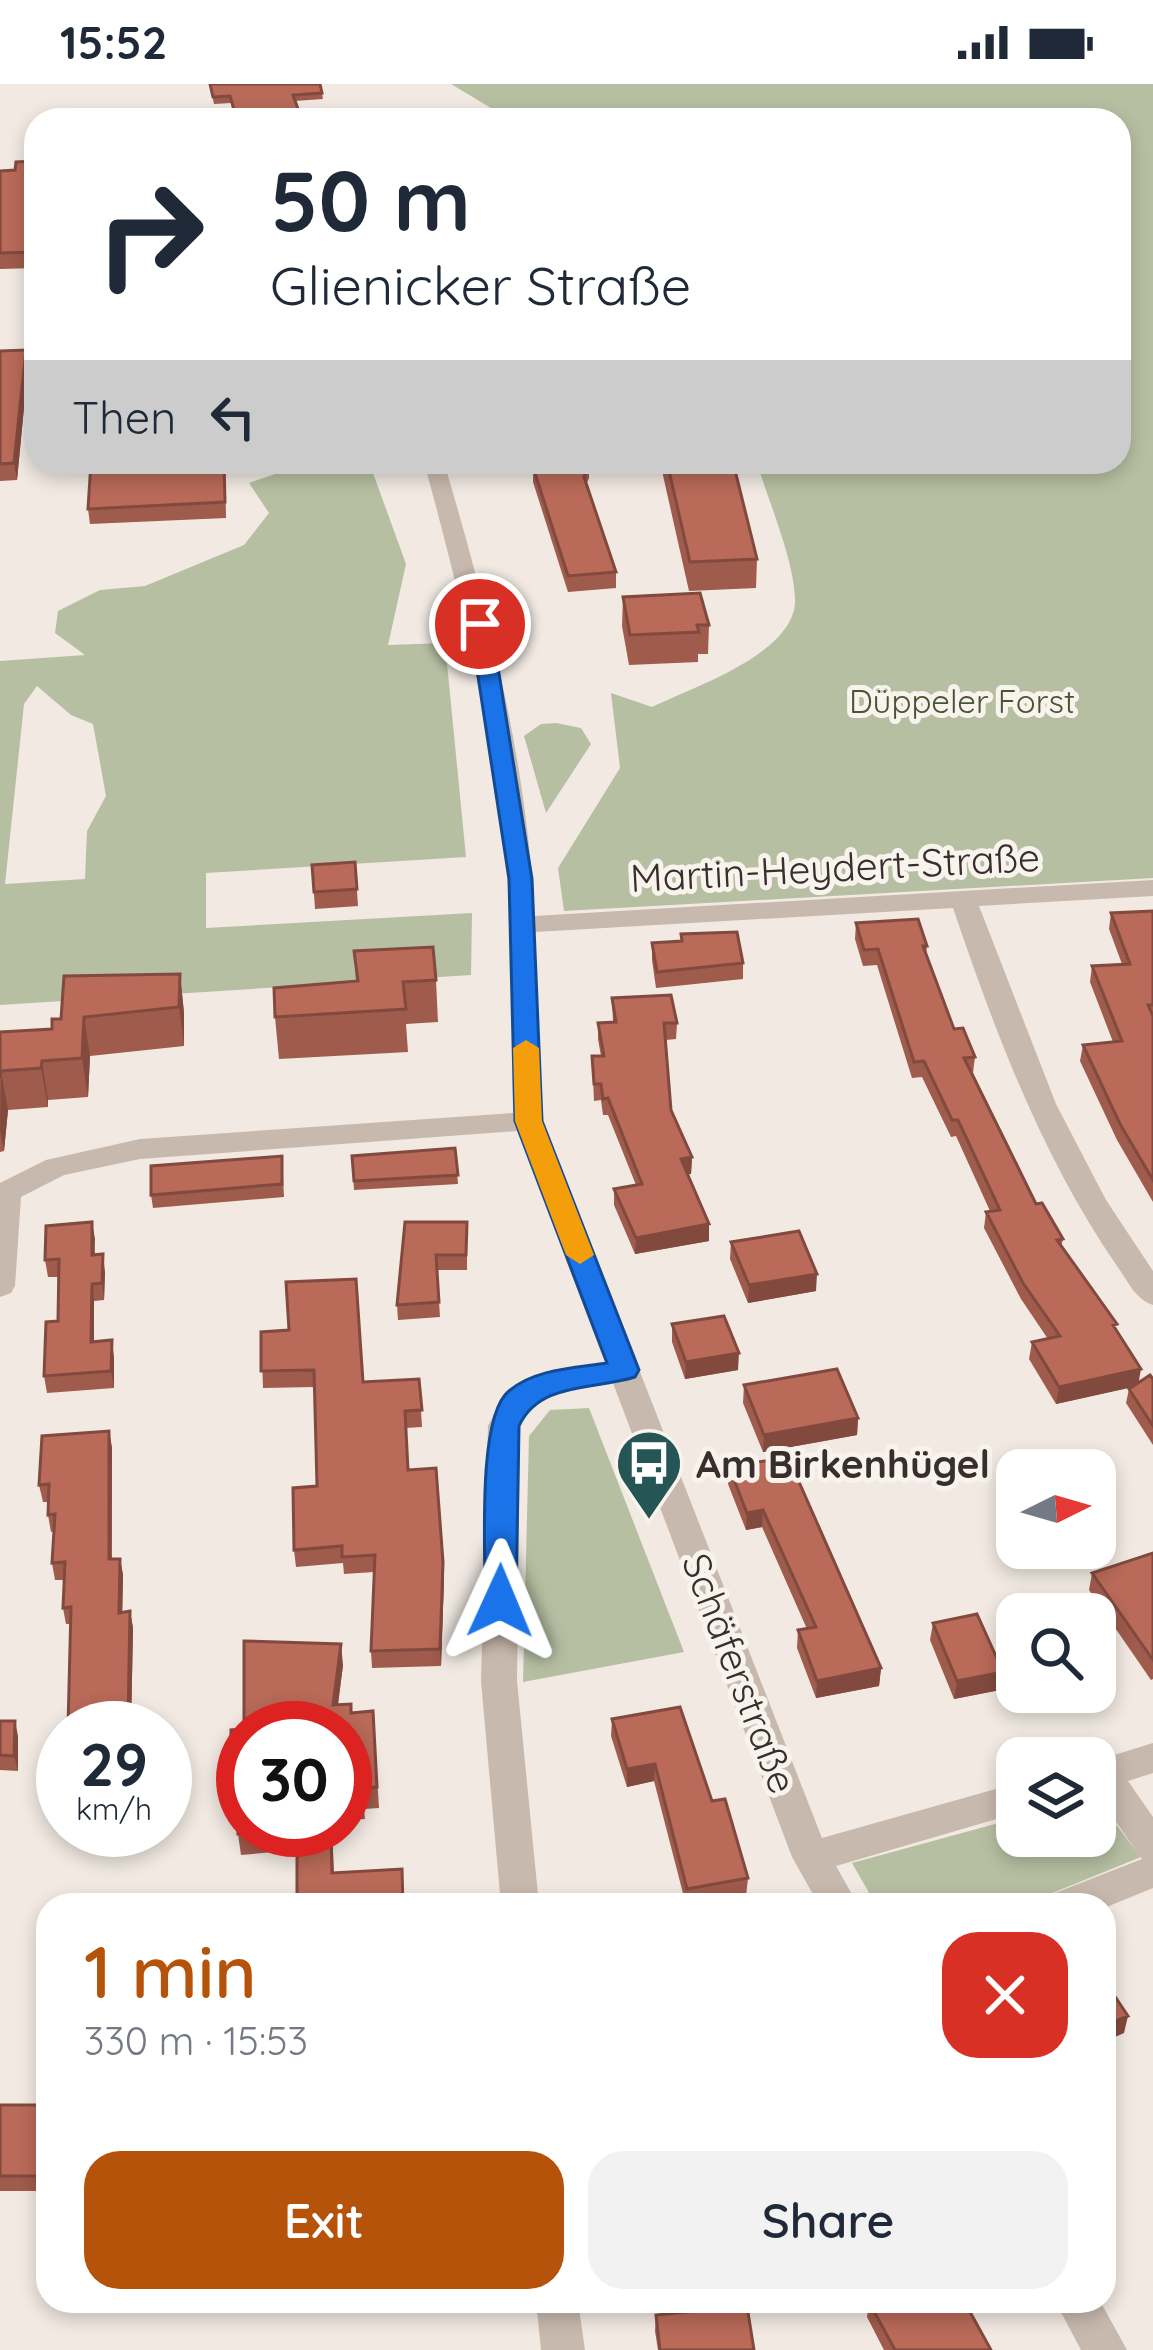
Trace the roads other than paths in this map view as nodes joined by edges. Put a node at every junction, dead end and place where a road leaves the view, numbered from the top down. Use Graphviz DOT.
graph roads {
  1 [pos="437,474"];
  2 [pos="1153,888"];
  3 [pos="963,899"];
  4 [pos="521,925"];
  5 [pos="529,1121"];
  6 [pos="3,1194"];
  7 [pos="0,1286"];
  8 [pos="1153,1294"];
  9 [pos="624,1370"];
  10 [pos="1153,1758"];
  11 [pos="1116,1770"];
  12 [pos="1116,1798"];
  13 [pos="996,1804"];
  14 [pos="1153,1847"];
  15 [pos="811,1857"];
  16 [pos="1153,1871"];
  17 [pos="519,1893"];
  18 [pos="832,1893"];
  19 [pos="1099,1893"];
  20 [pos="558,2313"];
  21 [pos="1083,2313"];
  22 [pos="563,2350"];
  23 [pos="1105,2350"];
  1 -- 4 [label="street, Schäferstraße"];
  2 -- 3 [label="street, Martin-Heydert-Straße"];
  3 -- 4 [label="street, Martin-Heydert-Straße"];
  3 -- 8 [label="street"];
  4 -- 5 [label="street, Schäferstraße"];
  5 -- 6 [label="street"];
  5 -- 9 [label="street, Schäferstraße"];
  6 -- 7 [label="street"];
  9 -- 15 [label="street, Schäferstraße"];
  9 -- 17 [label="street"];
  10 -- 11 [label="street"];
  12 -- 14 [label="street"];
  13 -- 15 [label="street"];
  15 -- 18 [label="street, Schäferstraße"];
  16 -- 19 [label="street"];
  20 -- 22 [label="street"];
  21 -- 23 [label="street"];
}
